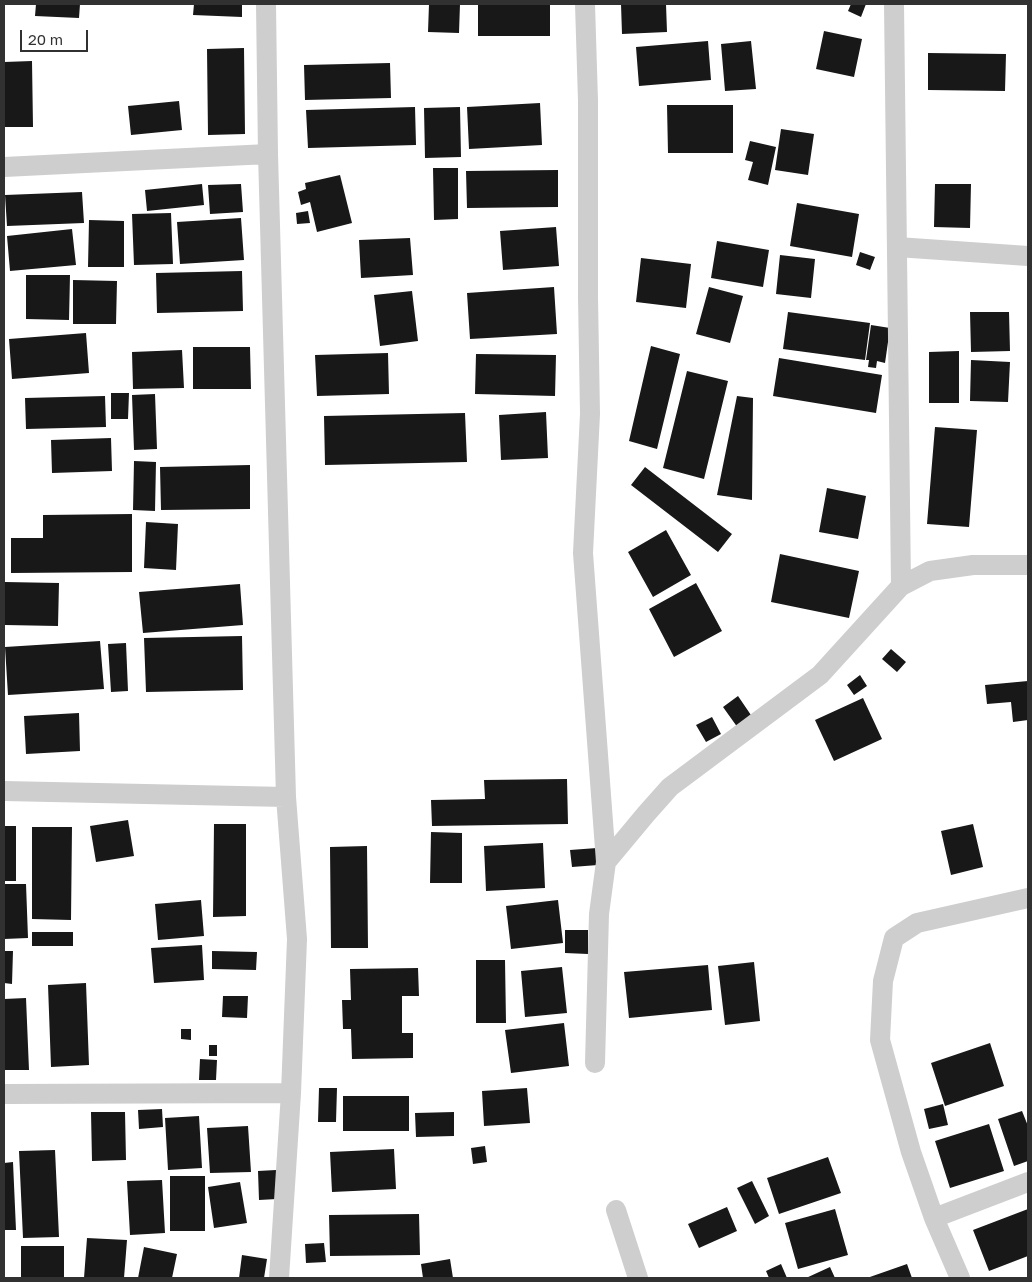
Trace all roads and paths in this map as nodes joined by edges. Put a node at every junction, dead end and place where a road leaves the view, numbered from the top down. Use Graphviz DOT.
graph roads {
  1 [pos="266,4"];
  2 [pos="585,4"];
  3 [pos="894,4"];
  4 [pos="268,154"];
  5 [pos="4,167"];
  6 [pos="897,247"];
  7 [pos="1028,256"];
  8 [pos="1028,565"];
  9 [pos="901,586"];
  10 [pos="4,791"];
  11 [pos="286,798"];
  12 [pos="606,862"];
  13 [pos="1028,898"];
  14 [pos="596,1063"];
  15 [pos="291,1093"];
  16 [pos="4,1094"];
  17 [pos="1028,1182"];
  18 [pos="616,1210"];
  19 [pos="934,1218"];
  20 [pos="279,1278"];
  21 [pos="638,1278"];
  22 [pos="960,1278"];
  1 -- 4 [label="street"];
  2 -- 12 [label="street"];
  3 -- 6 [label="street"];
  4 -- 5 [label="street"];
  4 -- 11 [label="street"];
  6 -- 7 [label="street"];
  6 -- 9 [label="street"];
  8 -- 9 [label="street"];
  9 -- 12 [label="street"];
  10 -- 11 [label="street"];
  11 -- 15 [label="street"];
  12 -- 14 [label="street"];
  13 -- 19 [label="street"];
  15 -- 16 [label="street"];
  15 -- 20 [label="street"];
  17 -- 19 [label="street"];
  18 -- 21 [label="street"];
  19 -- 22 [label="street"];
}
